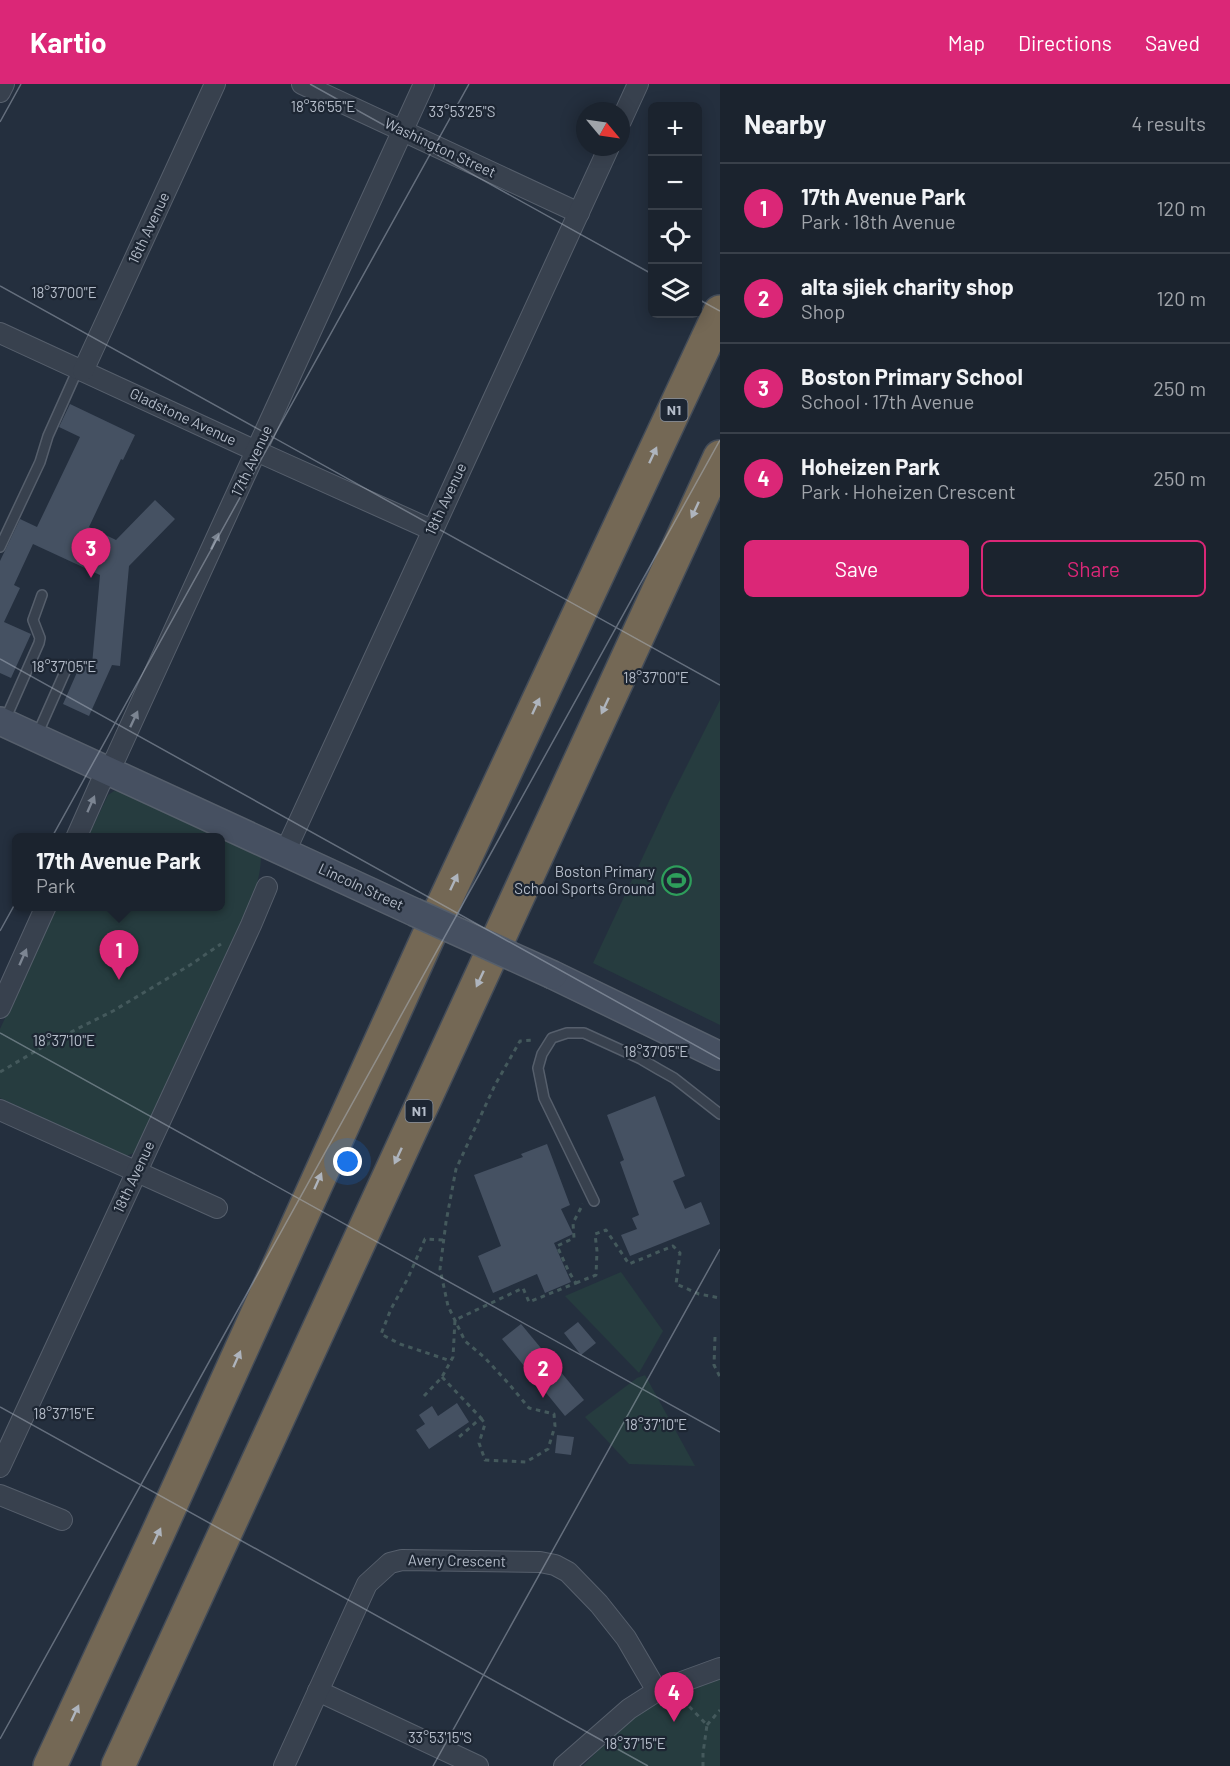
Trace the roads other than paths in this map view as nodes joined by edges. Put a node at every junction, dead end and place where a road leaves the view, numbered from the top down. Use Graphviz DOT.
graph roads {
  1 [pos="4,84"];
  2 [pos="215,84"];
  3 [pos="302,84"];
  4 [pos="424,84"];
  5 [pos="638,84"];
  6 [pos="0,92"];
  7 [pos="630,102"];
  8 [pos="403,131"];
  9 [pos="605,156"];
  10 [pos="579,213"];
  11 [pos="720,312"];
  12 [pos="0,333"];
  13 [pos="81,370"];
  14 [pos="256,451"];
  15 [pos="720,457"];
  16 [pos="432,530"];
  17 [pos="0,547"];
  18 [pos="42,595"];
  19 [pos="68,665"];
  20 [pos="2,722"];
  21 [pos="36,738"];
  22 [pos="107,771"];
  23 [pos="78,833"];
  24 [pos="285,852"];
  25 [pos="267,887"];
  26 [pos="44,911"];
  27 [pos="0,1008"];
  28 [pos="720,1056"];
  29 [pos="0,1110"];
  30 [pos="720,1114"];
  31 [pos="136,1172"];
  32 [pos="594,1202"];
  33 [pos="217,1208"];
  34 [pos="0,1467"];
  35 [pos="0,1495"];
  36 [pos="62,1520"];
  37 [pos="720,1668"];
  38 [pos="318,1691"];
  39 [pos="657,1691"];
  40 [pos="50,1766"];
  41 [pos="118,1766"];
  42 [pos="284,1766"];
  43 [pos="478,1766"];
  44 [pos="564,1766"];
  1 -- 6 [label="street"];
  2 -- 13 [label="street, 16th Avenue"];
  3 -- 8 [label="street, Washington Street"];
  4 -- 8 [label="street, 17th Avenue"];
  5 -- 7 [label="street"];
  8 -- 10 [label="street, Washington Street"];
  8 -- 14 [label="street, 17th Avenue"];
  9 -- 10 [label="street, 18th Avenue"];
  10 -- 16 [label="street, 18th Avenue"];
  40 -- 11 [label="highway, N1, one-way"];
  12 -- 13 [label="street, Gladstone Avenue"];
  13 -- 14 [label="street, Gladstone Avenue"];
  13 -- 17 [label="lane"];
  14 -- 16 [label="street, Gladstone Avenue"];
  22 -- 14 [label="street, 17th Avenue, one-way"];
  15 -- 41 [label="highway, N1, one-way"];
  16 -- 24 [label="street, 18th Avenue"];
  18 -- 20 [label="lane"];
  19 -- 21 [label="lane"];
  20 -- 21 [label="street, Lincoln Street"];
  21 -- 22 [label="street, Lincoln Street"];
  23 -- 22 [label="street, 17th Avenue, one-way"];
  22 -- 24 [label="street, Lincoln Street"];
  24 -- 28 [label="street, Lincoln Street, bridge"];
  25 -- 31 [label="street, 18th Avenue"];
  27 -- 26 [label="street, one-way"];
  29 -- 31 [label="street"];
  30 -- 32 [label="lane"];
  31 -- 33 [label="street"];
  31 -- 34 [label="street, 18th Avenue"];
  35 -- 36 [label="street"];
  37 -- 39 [label="street"];
  38 -- 39 [label="street, Avery Crescent"];
  38 -- 42 [label="street, Avery Crescent"];
  38 -- 43 [label="street"];
  39 -- 44 [label="street"];
}
